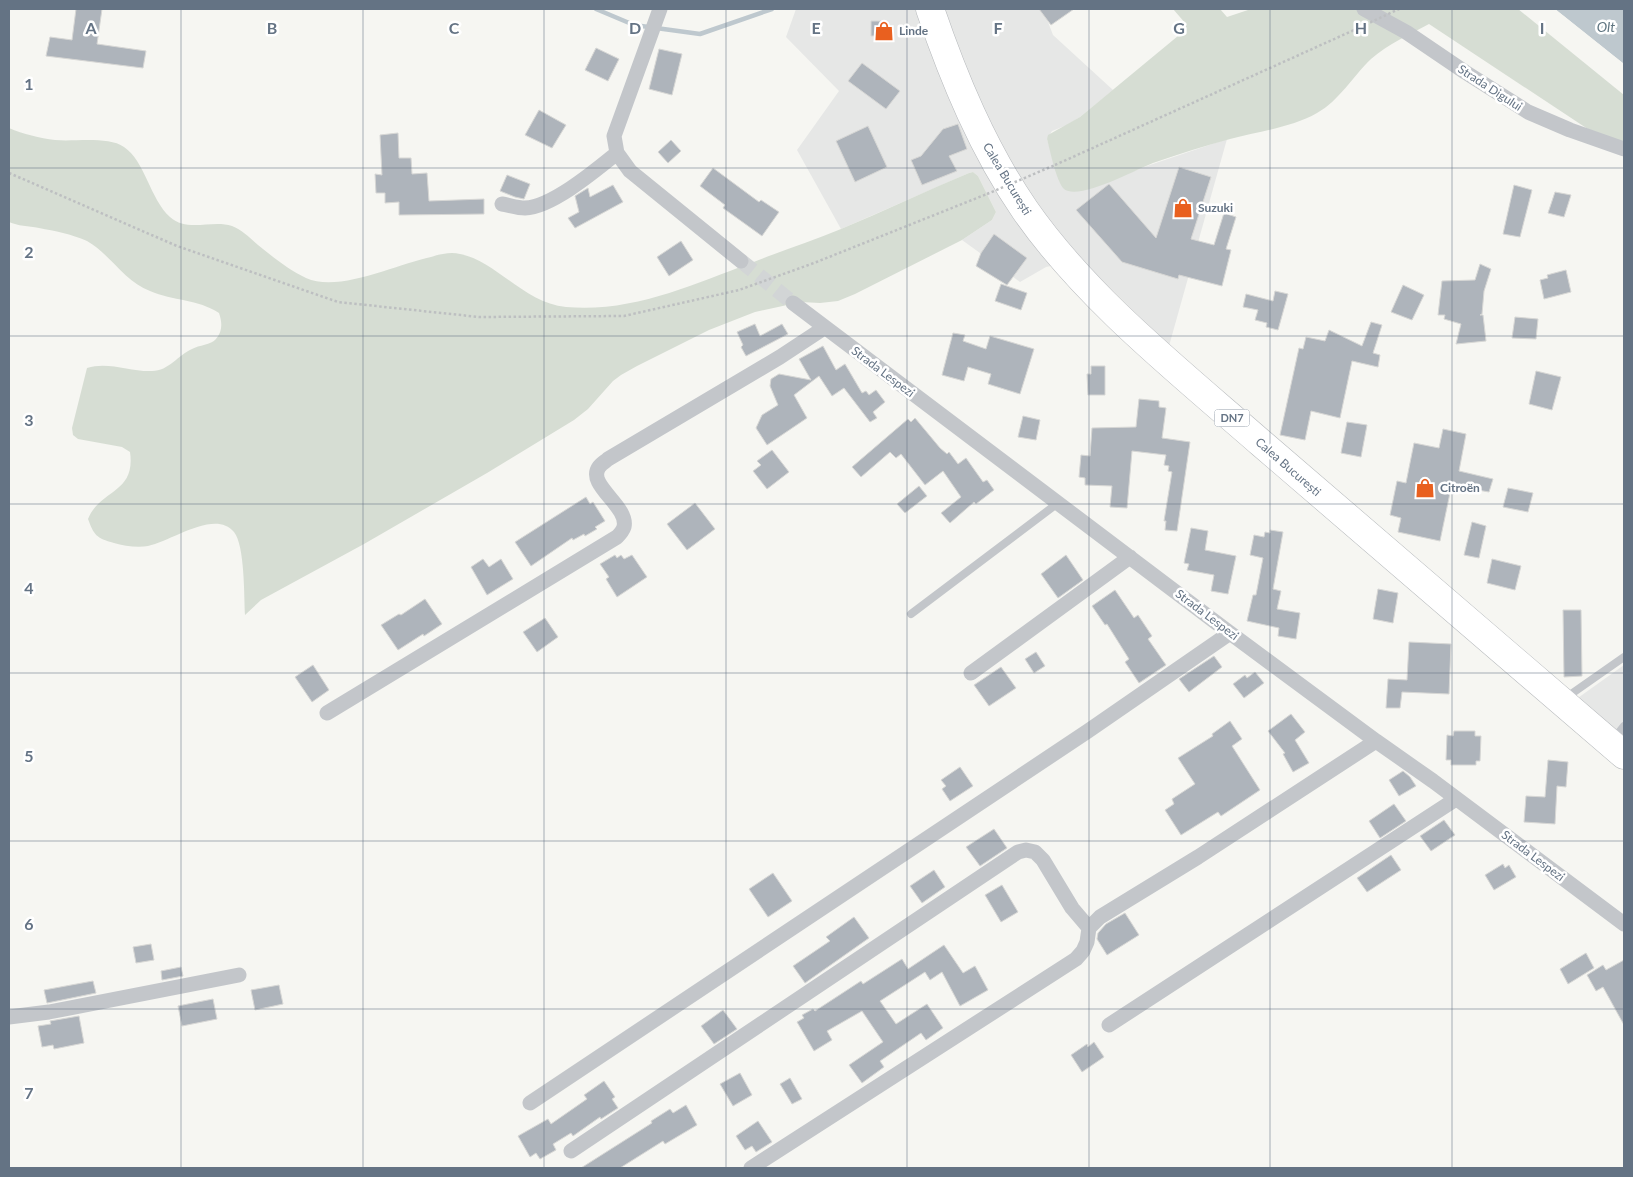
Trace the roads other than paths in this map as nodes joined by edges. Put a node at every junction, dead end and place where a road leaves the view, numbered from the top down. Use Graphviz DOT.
graph roads {
  1 [pos="930,9"];
  2 [pos="1364,9"];
  3 [pos="658,13"];
  4 [pos="1624,149"];
  5 [pos="617,153"];
  6 [pos="502,204"];
  7 [pos="741,261"];
  8 [pos="793,303"];
  9 [pos="824,328"];
  10 [pos="1058,503"];
  11 [pos="1130,557"];
  12 [pos="911,614"];
  13 [pos="1230,633"];
  14 [pos="1624,657"];
  15 [pos="971,673"];
  16 [pos="1561,701"];
  17 [pos="327,713"];
  18 [pos="1376,741"];
  19 [pos="1621,746"];
  20 [pos="1456,799"];
  21 [pos="1624,924"];
  22 [pos="1089,928"];
  23 [pos="239,975"];
  24 [pos="9,1017"];
  25 [pos="1109,1025"];
  26 [pos="530,1103"];
  27 [pos="571,1151"];
  28 [pos="751,1168"];
  1 -- 16 [label="highway, Calea București / DN7"];
  2 -- 4 [label="street, Strada Digului"];
  3 -- 5 [label="street"];
  5 -- 6 [label="street"];
  5 -- 7 [label="street"];
  8 -- 9 [label="street, Strada Lespezi"];
  9 -- 10 [label="street, Strada Lespezi"];
  9 -- 17 [label="street"];
  10 -- 11 [label="street, Strada Lespezi"];
  10 -- 12 [label="lane"];
  11 -- 13 [label="street, Strada Lespezi"];
  11 -- 15 [label="street"];
  13 -- 18 [label="street, Strada Lespezi"];
  13 -- 26 [label="street"];
  14 -- 16 [label="lane"];
  16 -- 19 [label="highway, Calea București / DN7"];
  18 -- 20 [label="street, Strada Lespezi"];
  18 -- 22 [label="street"];
  20 -- 21 [label="street, Strada Lespezi"];
  20 -- 25 [label="street"];
  22 -- 27 [label="street"];
  22 -- 28 [label="street"];
  23 -- 24 [label="street"];
}
